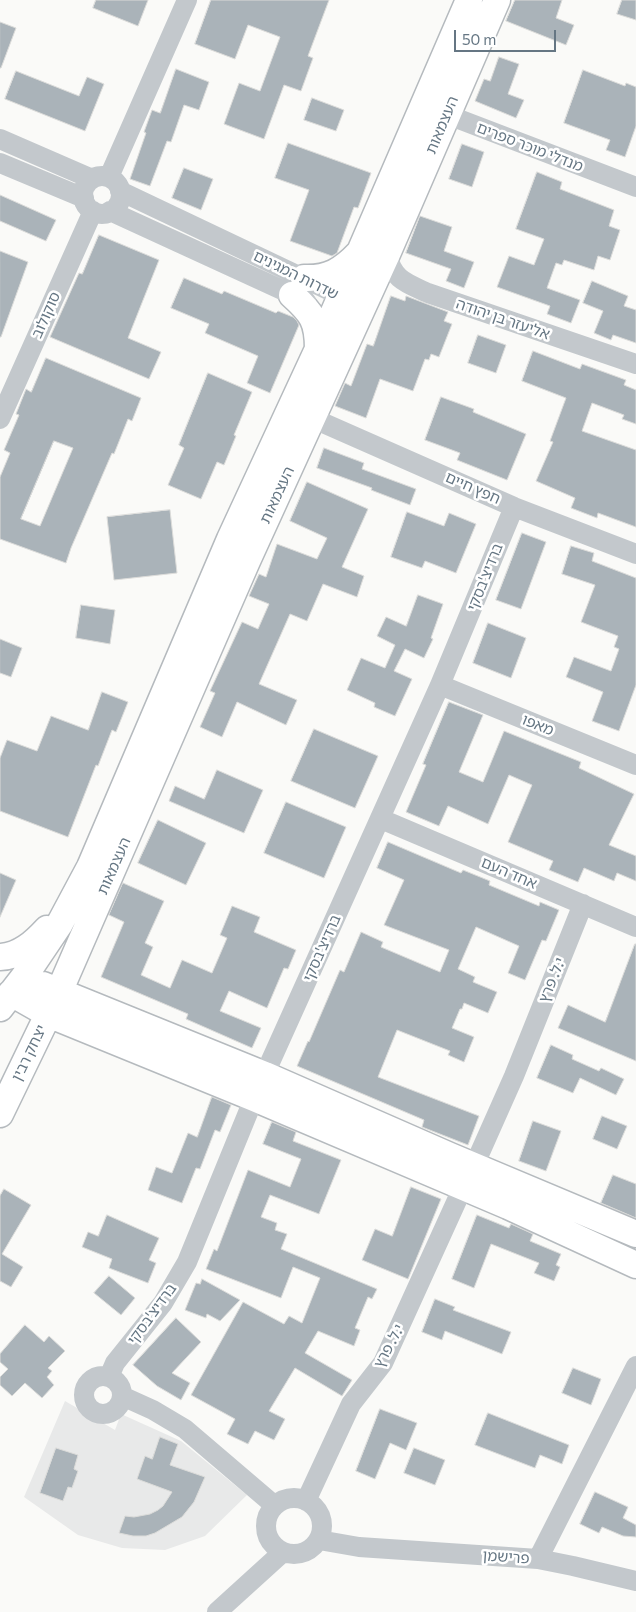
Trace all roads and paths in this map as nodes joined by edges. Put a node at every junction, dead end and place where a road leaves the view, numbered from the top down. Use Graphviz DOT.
graph roads {
  1 [pos="187,0"];
  2 [pos="469,0"];
  3 [pos="497,0"];
  4 [pos="435,110"];
  5 [pos="0,138"];
  6 [pos="0,163"];
  7 [pos="107,183"];
  8 [pos="636,187"];
  9 [pos="96,207"];
  10 [pos="360,253"];
  11 [pos="387,254"];
  12 [pos="298,286"];
  13 [pos="344,308"];
  14 [pos="318,349"];
  15 [pos="636,364"];
  16 [pos="312,418"];
  17 [pos="0,419"];
  18 [pos="514,506"];
  19 [pos="636,554"];
  20 [pos="440,685"];
  21 [pos="636,765"];
  22 [pos="381,819"];
  23 [pos="78,892"];
  24 [pos="583,904"];
  25 [pos="636,927"];
  26 [pos="85,932"];
  27 [pos="0,956"];
  28 [pos="0,967"];
  29 [pos="9,991"];
  30 [pos="53,1003"];
  31 [pos="130,1021"];
  32 [pos="92,1033"];
  33 [pos="26,1061"];
  34 [pos="259,1087"];
  35 [pos="0,1114"];
  36 [pos="469,1177"];
  37 [pos="636,1234"];
  38 [pos="636,1265"];
  39 [pos="636,1366"];
  40 [pos="109,1377"];
  41 [pos="122,1396"];
  42 [pos="306,1500"];
  43 [pos="274,1505"];
  44 [pos="318,1540"];
  45 [pos="283,1552"];
  46 [pos="538,1560"];
  47 [pos="636,1581"];
  48 [pos="217,1612"];
  1 -- 7 [label="street"];
  2 -- 4 [label="main road, העצמאות"];
  3 -- 4 [label="main road, העצמאות"];
  4 -- 8 [label="street, מנדלי מוכר ספרים"];
  4 -- 10 [label="main road, העצמאות"];
  4 -- 11 [label="main road, העצמאות"];
  5 -- 7 [label="street, שדרות המגינים"];
  6 -- 9 [label="street, שדרות המגינים"];
  7 -- 9 [label="street"];
  7 -- 9 [label="street"];
  7 -- 12 [label="street, שדרות המגינים"];
  9 -- 12 [label="street, שדרות המגינים"];
  9 -- 17 [label="street, סוקולוב"];
  10 -- 12 [label="main road"];
  10 -- 13 [label="main road, העצמאות"];
  11 -- 13 [label="main road, העצמאות"];
  11 -- 15 [label="street, אליעזר בן יהודה"];
  12 -- 13 [label="street, שדרות המגינים"];
  12 -- 14 [label="main road"];
  13 -- 14 [label="main road, העצמאות"];
  13 -- 16 [label="main road, העצמאות"];
  14 -- 23 [label="main road, העצמאות"];
  16 -- 18 [label="street, חפץ חיים"];
  16 -- 26 [label="main road, העצמאות"];
  18 -- 19 [label="street, חפץ חיים"];
  18 -- 20 [label="street, ברדיצ'בסקי"];
  20 -- 21 [label="street, מאפו"];
  20 -- 22 [label="street, ברדיצ'בסקי"];
  22 -- 24 [label="street, אחד העם"];
  22 -- 34 [label="street, ברדיצ'בסקי"];
  23 -- 27 [label="main road"];
  23 -- 29 [label="main road, העצמאות"];
  24 -- 25 [label="street, אחד העם"];
  24 -- 36 [label="street, י.ל. פרץ"];
  26 -- 30 [label="main road, העצמאות"];
  26 -- 31 [label="main road"];
  28 -- 29 [label="street"];
  29 -- 30 [label="main road"];
  30 -- 31 [label="main road"];
  30 -- 32 [label="main road"];
  30 -- 33 [label="main road, יצחק רבין"];
  31 -- 34 [label="main road"];
  32 -- 33 [label="main road"];
  32 -- 34 [label="main road"];
  33 -- 35 [label="main road, יצחק רבין"];
  34 -- 36 [label="main road"];
  34 -- 40 [label="street, ברדיצ'בסקי"];
  36 -- 37 [label="main road"];
  36 -- 38 [label="main road"];
  36 -- 42 [label="street, י.ל. פרץ"];
  39 -- 46 [label="street, פרישמן"];
  40 -- 41 [label="street"];
  40 -- 41 [label="street"];
  41 -- 43 [label="street"];
  42 -- 43 [label="street"];
  42 -- 44 [label="street"];
  43 -- 45 [label="street"];
  44 -- 45 [label="street"];
  44 -- 46 [label="street, פרישמן"];
  45 -- 48 [label="street"];
  46 -- 47 [label="street"];
}
